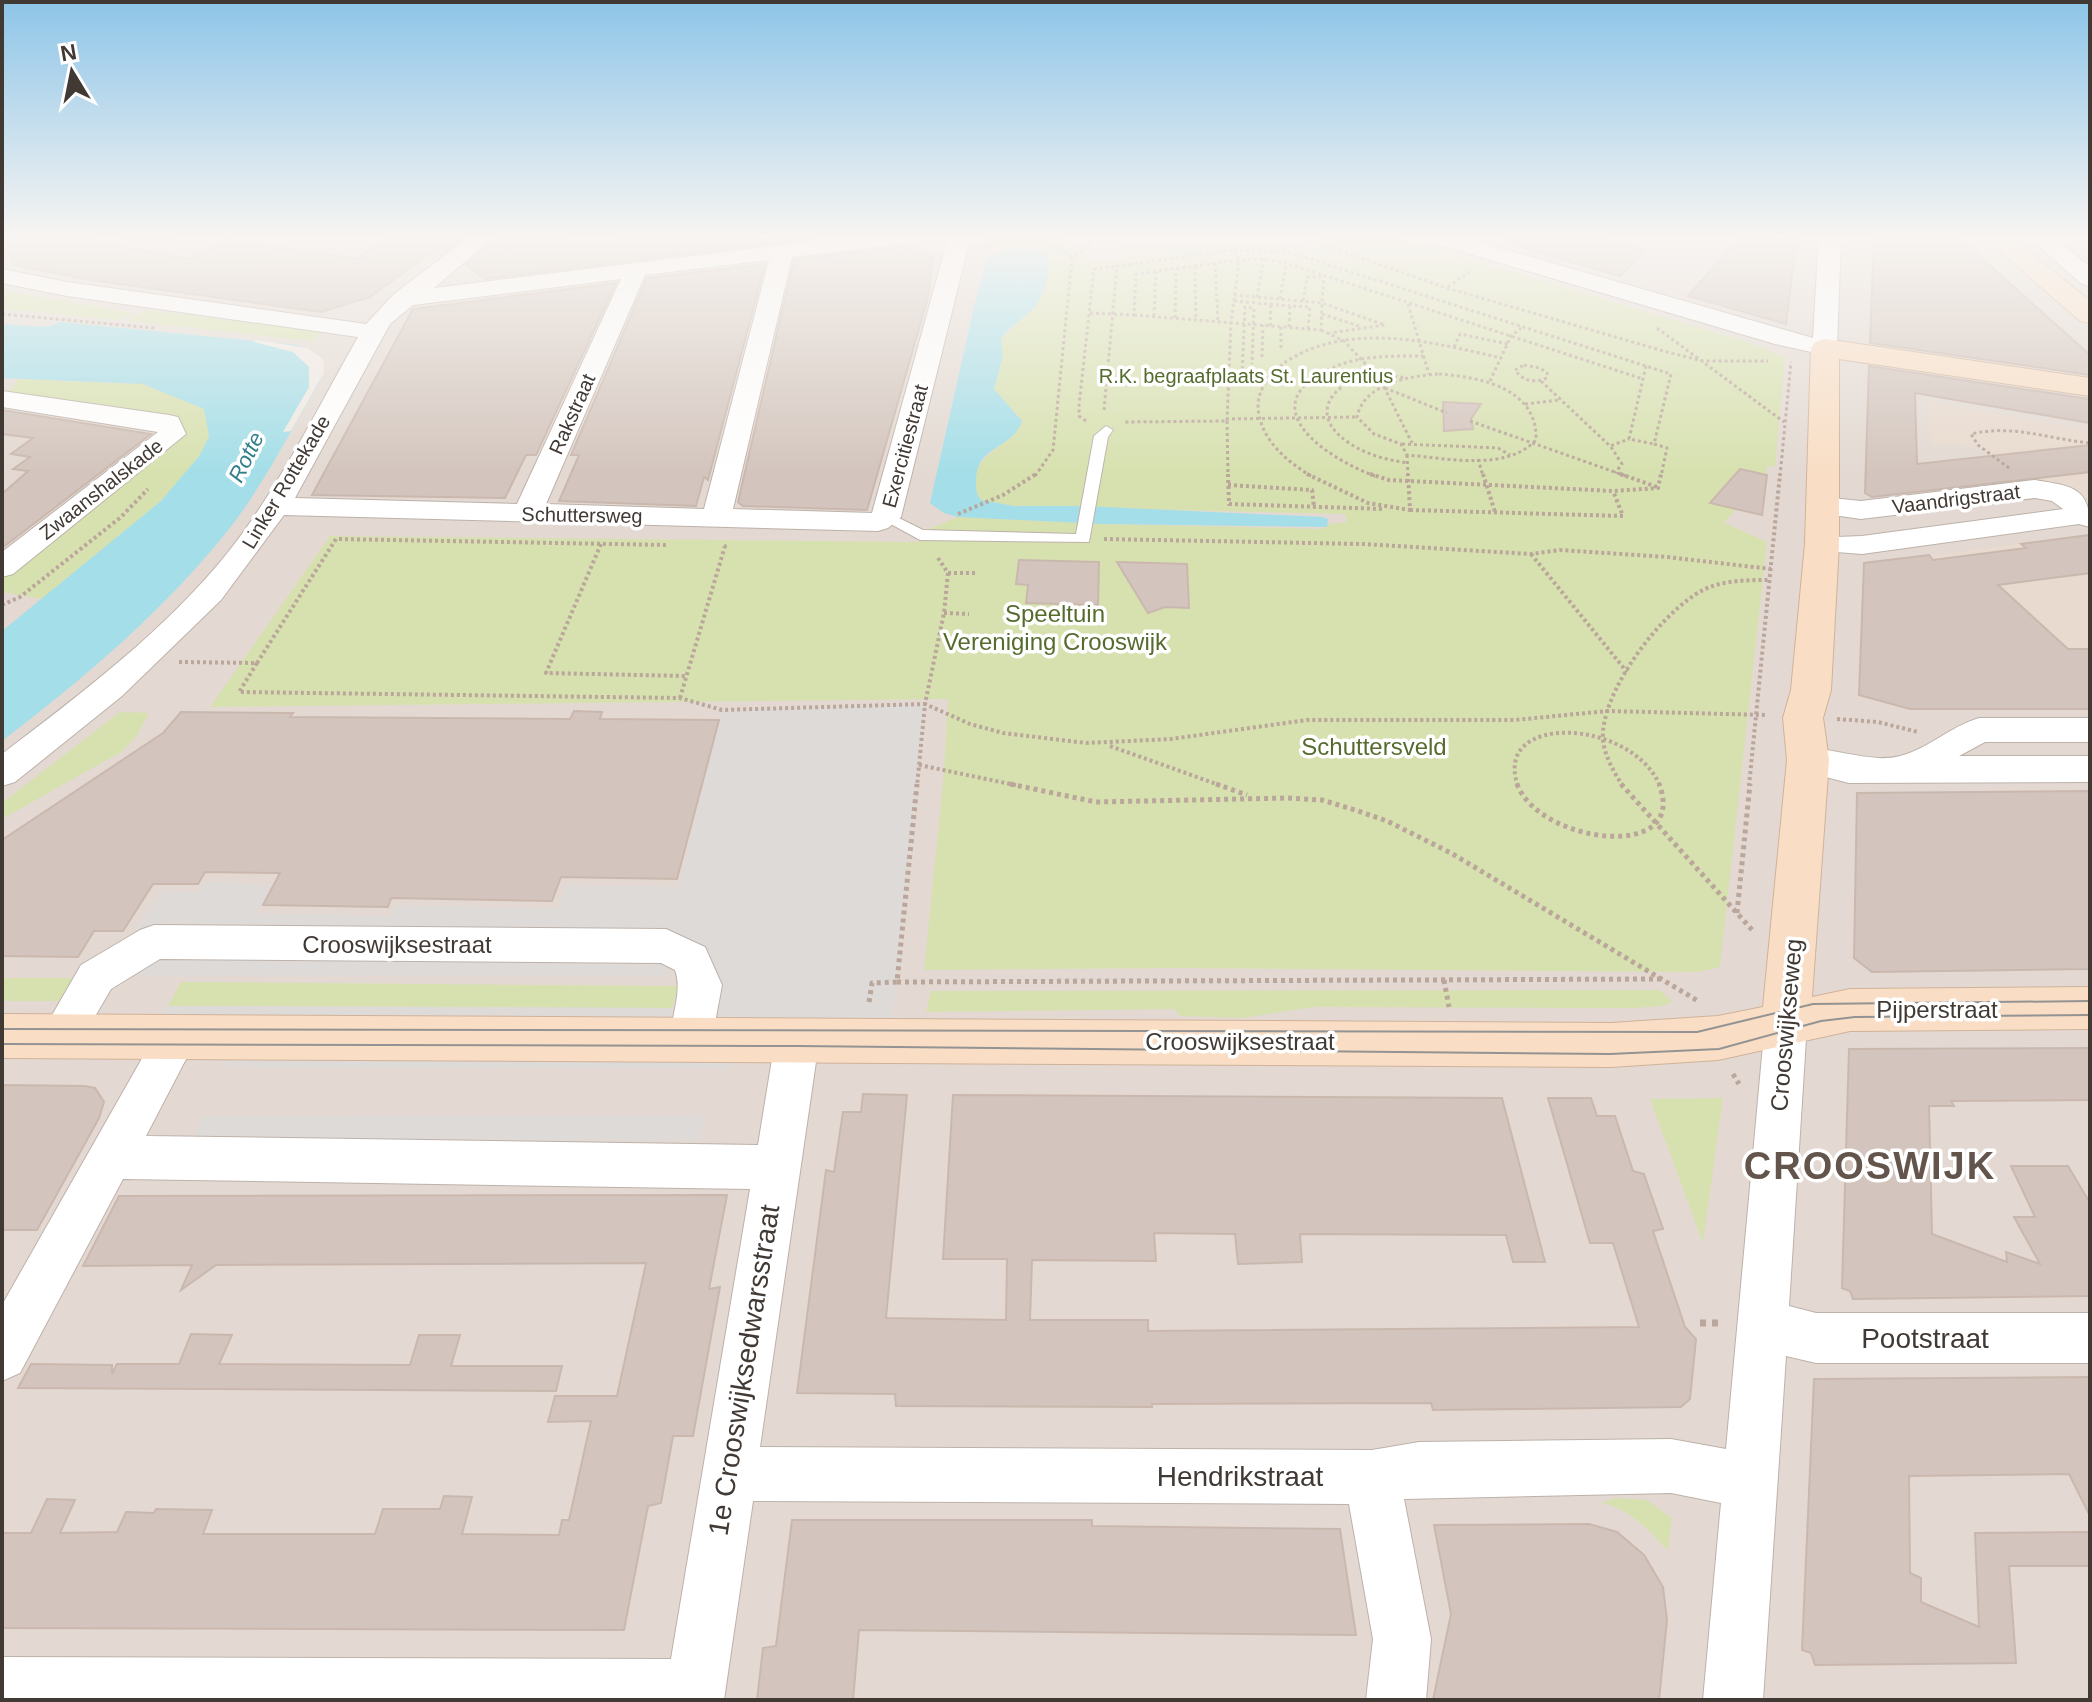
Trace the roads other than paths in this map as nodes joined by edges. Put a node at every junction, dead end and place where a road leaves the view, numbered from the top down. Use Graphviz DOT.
graph roads {
  1 [pos="247,314"];
  2 [pos="388,314"];
  3 [pos="616,314"];
  4 [pos="767,314"];
  5 [pos="940,314"];
  6 [pos="1699,314"];
  7 [pos="1826,314"];
  8 [pos="372,332"];
  9 [pos="1825,348"];
  10 [pos="2090,387"];
  11 [pos="2,399"];
  12 [pos="1105,426"];
  13 [pos="276,506"];
  14 [pos="1822,506"];
  15 [pos="527,514"];
  16 [pos="2085,516"];
  17 [pos="886,517"];
  18 [pos="713,532"];
  19 [pos="1822,544"];
  20 [pos="2,567"];
  21 [pos="2090,730"];
  22 [pos="1808,760"];
  23 [pos="2090,769"];
  24 [pos="1904,770"];
  25 [pos="2,773"];
  26 [pos="1789,999"];
  27 [pos="2090,1008"];
  28 [pos="2,1036"];
  29 [pos="61,1036"];
  30 [pos="176,1038"];
  31 [pos="691,1039"];
  32 [pos="797,1041"];
  33 [pos="111,1157"];
  34 [pos="776,1167"];
  35 [pos="21,1287"];
  36 [pos="1761,1325"];
  37 [pos="2090,1338"];
  38 [pos="2,1355"];
  39 [pos="728,1474"];
  40 [pos="1372,1477"];
  41 [pos="1749,1481"];
  42 [pos="2,1687"];
  43 [pos="123,1694"];
  44 [pos="692,1696"];
  45 [pos="1396,1700"];
  46 [pos="1733,1700"];
  1 -- 8 [label="street"];
  2 -- 8 [label="street, Linker Rottekade"];
  3 -- 15 [label="street, Rakstraat"];
  4 -- 18 [label="street"];
  5 -- 17 [label="street, Exercitiestraat"];
  6 -- 9 [label="street"];
  7 -- 9 [label="street"];
  8 -- 13 [label="street, Linker Rottekade"];
  9 -- 10 [label="street"];
  9 -- 14 [label="street, Crooswijkseweg"];
  11 -- 20 [label="street, Zwaanshalskade"];
  12 -- 17 [label="lane"];
  13 -- 15 [label="street, Schuttersweg"];
  13 -- 25 [label="street, Linker Rottekade"];
  14 -- 16 [label="street, Vaandrigstraat"];
  14 -- 19 [label="street, Crooswijkseweg"];
  15 -- 18 [label="street, Schuttersweg"];
  16 -- 19 [label="street, Vaandrigstraat"];
  17 -- 18 [label="street, Schuttersweg"];
  19 -- 22 [label="street, Crooswijkseweg"];
  21 -- 24 [label="street"];
  22 -- 24 [label="street"];
  22 -- 26 [label="street, Crooswijkseweg"];
  23 -- 24 [label="street"];
  26 -- 27 [label="street, Pijperstraat"];
  26 -- 32 [label="street, Crooswijksestraat"];
  26 -- 36 [label="street, Crooswijkseweg"];
  28 -- 29 [label="street, Crooswijksestraat"];
  29 -- 30 [label="street, Crooswijksestraat"];
  29 -- 31 [label="street, Crooswijksestraat"];
  30 -- 31 [label="street, Crooswijksestraat"];
  30 -- 33 [label="street"];
  31 -- 32 [label="street, Crooswijksestraat"];
  32 -- 34 [label="street, 1e Crooswijksedwarsstraat"];
  33 -- 34 [label="street"];
  33 -- 35 [label="street"];
  34 -- 39 [label="street, 1e Crooswijksedwarsstraat"];
  35 -- 38 [label="street"];
  36 -- 37 [label="street, Pootstraat"];
  36 -- 41 [label="street, Crooswijkseweg"];
  39 -- 40 [label="street, Hendrikstraat"];
  39 -- 44 [label="street, 1e Crooswijksedwarsstraat"];
  40 -- 41 [label="street, Hendrikstraat"];
  40 -- 45 [label="street"];
  41 -- 46 [label="street, Crooswijkseweg"];
  42 -- 43 [label="street"];
  43 -- 44 [label="street"];
}
